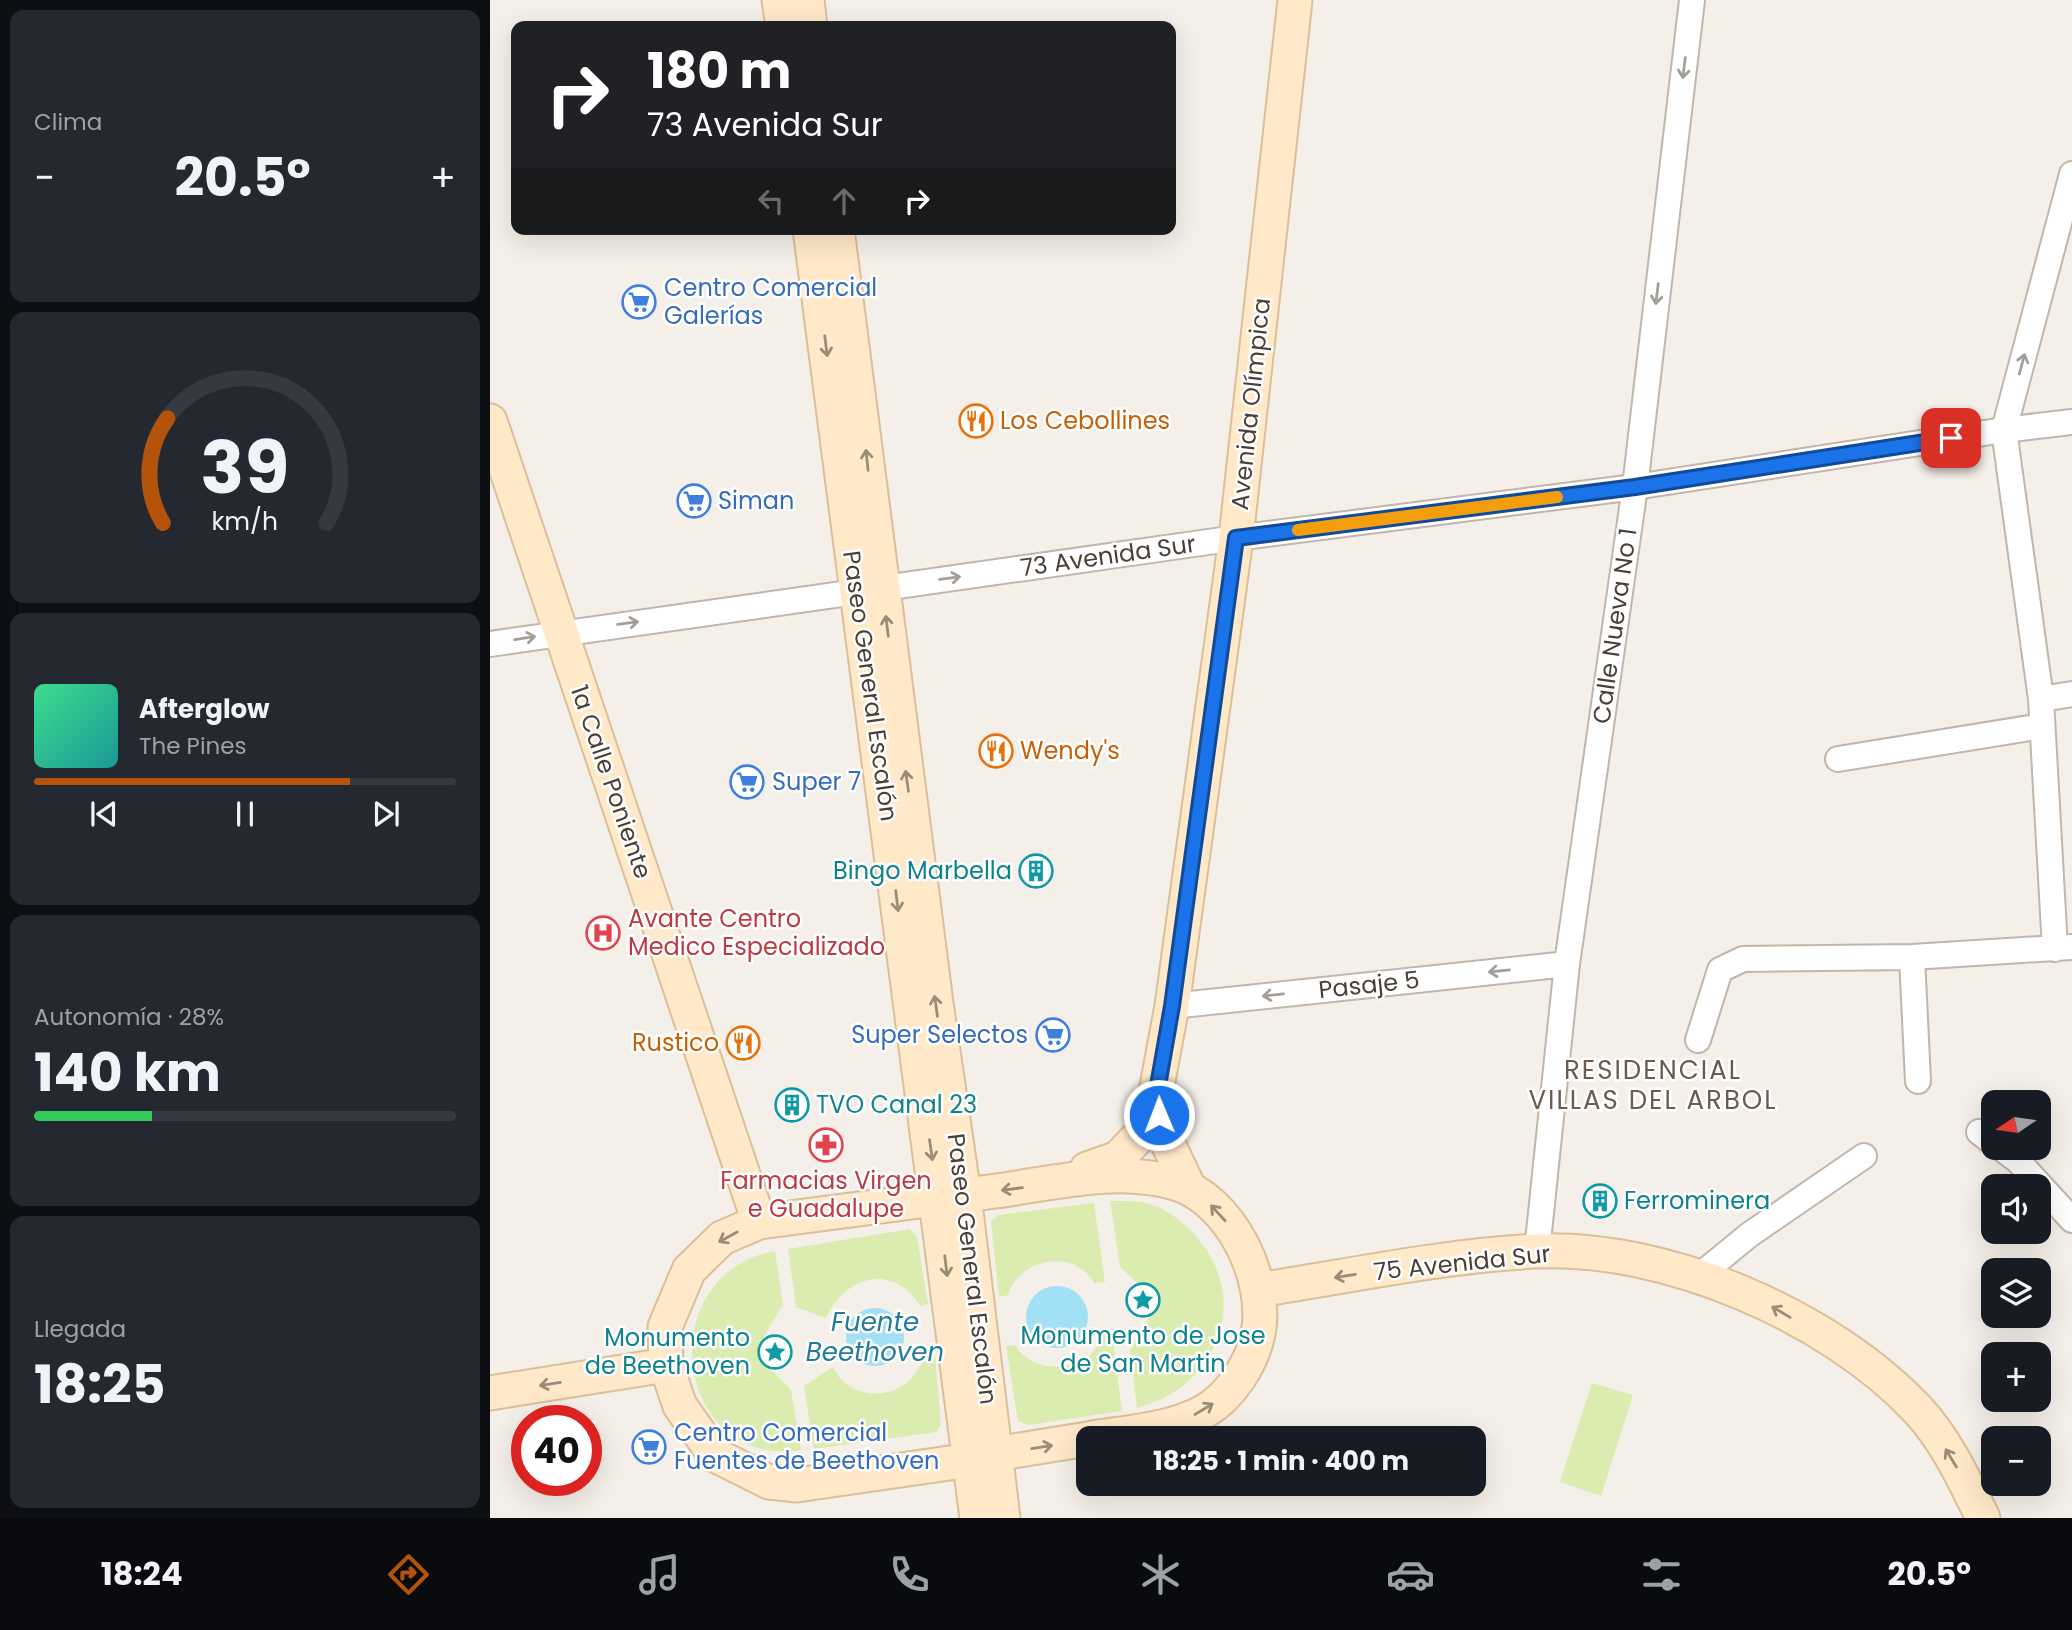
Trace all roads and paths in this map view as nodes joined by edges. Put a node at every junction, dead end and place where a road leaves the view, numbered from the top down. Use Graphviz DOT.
graph roads {
  1 [pos="779,0"];
  2 [pos="807,0"];
  3 [pos="1296,0"];
  4 [pos="1692,0"];
  5 [pos="782,21"];
  6 [pos="809,21"];
  7 [pos="2072,174"];
  8 [pos="811,235"];
  9 [pos="838,235"];
  10 [pos="490,421"];
  11 [pos="2072,422"];
  12 [pos="2004,430"];
  13 [pos="1635,487"];
  14 [pos="1236,538"];
  15 [pos="870,589"];
  16 [pos="560,633"];
  17 [pos="490,644"];
  18 [pos="2072,694"];
  19 [pos="2041,699"];
  20 [pos="2042,726"];
  21 [pos="1838,759"];
  22 [pos="2064,948"];
  23 [pos="1912,957"];
  24 [pos="1567,964"];
  25 [pos="1172,1006"];
  26 [pos="1698,1040"];
  27 [pos="1918,1080"];
  28 [pos="1156,1097"];
  29 [pos="1864,1156"];
  30 [pos="2017,1160"];
  31 [pos="1060,1183"];
  32 [pos="1189,1188"];
  33 [pos="951,1196"];
  34 [pos="2072,1220"];
  35 [pos="759,1222"];
  36 [pos="1537,1251"];
  37 [pos="1699,1276"];
  38 [pos="1258,1290"];
  39 [pos="666,1365"];
  40 [pos="490,1393"];
  41 [pos="1161,1426"];
  42 [pos="1076,1441"];
  43 [pos="982,1457"];
  44 [pos="977,1518"];
  45 [pos="1003,1518"];
  46 [pos="1983,1518"];
  1 -- 5 [label="main road"];
  2 -- 6 [label="main road"];
  3 -- 14 [label="main road, Avenida Olímpica"];
  4 -- 13 [label="street, Calle Nueva No 1, one-way"];
  12 -- 7 [label="street, one-way"];
  8 -- 15 [label="main road, Paseo General Escalón, one-way"];
  15 -- 9 [label="main road, Paseo General Escalón, one-way"];
  10 -- 16 [label="main road, 1a Calle Poniente"];
  11 -- 12 [label="street, 73 Avenida Sur"];
  12 -- 13 [label="street, 73 Avenida Sur"];
  12 -- 19 [label="street"];
  13 -- 14 [label="street, 73 Avenida Sur"];
  13 -- 24 [label="street, Calle Nueva No 1"];
  15 -- 14 [label="street, 73 Avenida Sur, one-way"];
  14 -- 25 [label="main road, Avenida Olímpica"];
  16 -- 15 [label="street, 73 Avenida Sur, one-way"];
  15 -- 33 [label="main road, Paseo General Escalón"];
  17 -- 16 [label="street, 73 Avenida Sur, one-way"];
  16 -- 35 [label="main road, 1a Calle Poniente"];
  18 -- 19 [label="street"];
  19 -- 20 [label="street"];
  20 -- 21 [label="street"];
  20 -- 22 [label="street"];
  22 -- 23 [label="street"];
  23 -- 26 [label="street"];
  23 -- 27 [label="street"];
  24 -- 25 [label="street, Pasaje 5, one-way"];
  24 -- 36 [label="street, Calle Nueva No 1"];
  25 -- 28 [label="main road, Avenida Olímpica"];
  28 -- 31 [label="main road, Avenida Olímpica"];
  28 -- 32 [label="main road, Avenida Olímpica"];
  29 -- 37 [label="street"];
  30 -- 34 [label="street"];
  31 -- 32 [label="main road"];
  31 -- 33 [label="main road, one-way"];
  38 -- 32 [label="main road, one-way"];
  33 -- 35 [label="main road"];
  33 -- 43 [label="main road, Paseo General Escalón"];
  35 -- 39 [label="main road, one-way"];
  36 -- 37 [label="main road, 75 Avenida Sur"];
  36 -- 38 [label="main road, 75 Avenida Sur, one-way"];
  46 -- 37 [label="main road, 75 Avenida Sur, one-way"];
  41 -- 38 [label="main road, one-way"];
  39 -- 40 [label="main road, one-way"];
  39 -- 43 [label="main road"];
  43 -- 42 [label="main road, one-way"];
  43 -- 44 [label="main road, Paseo General Escalón"];
  43 -- 45 [label="main road, Paseo General Escalón"];
}
